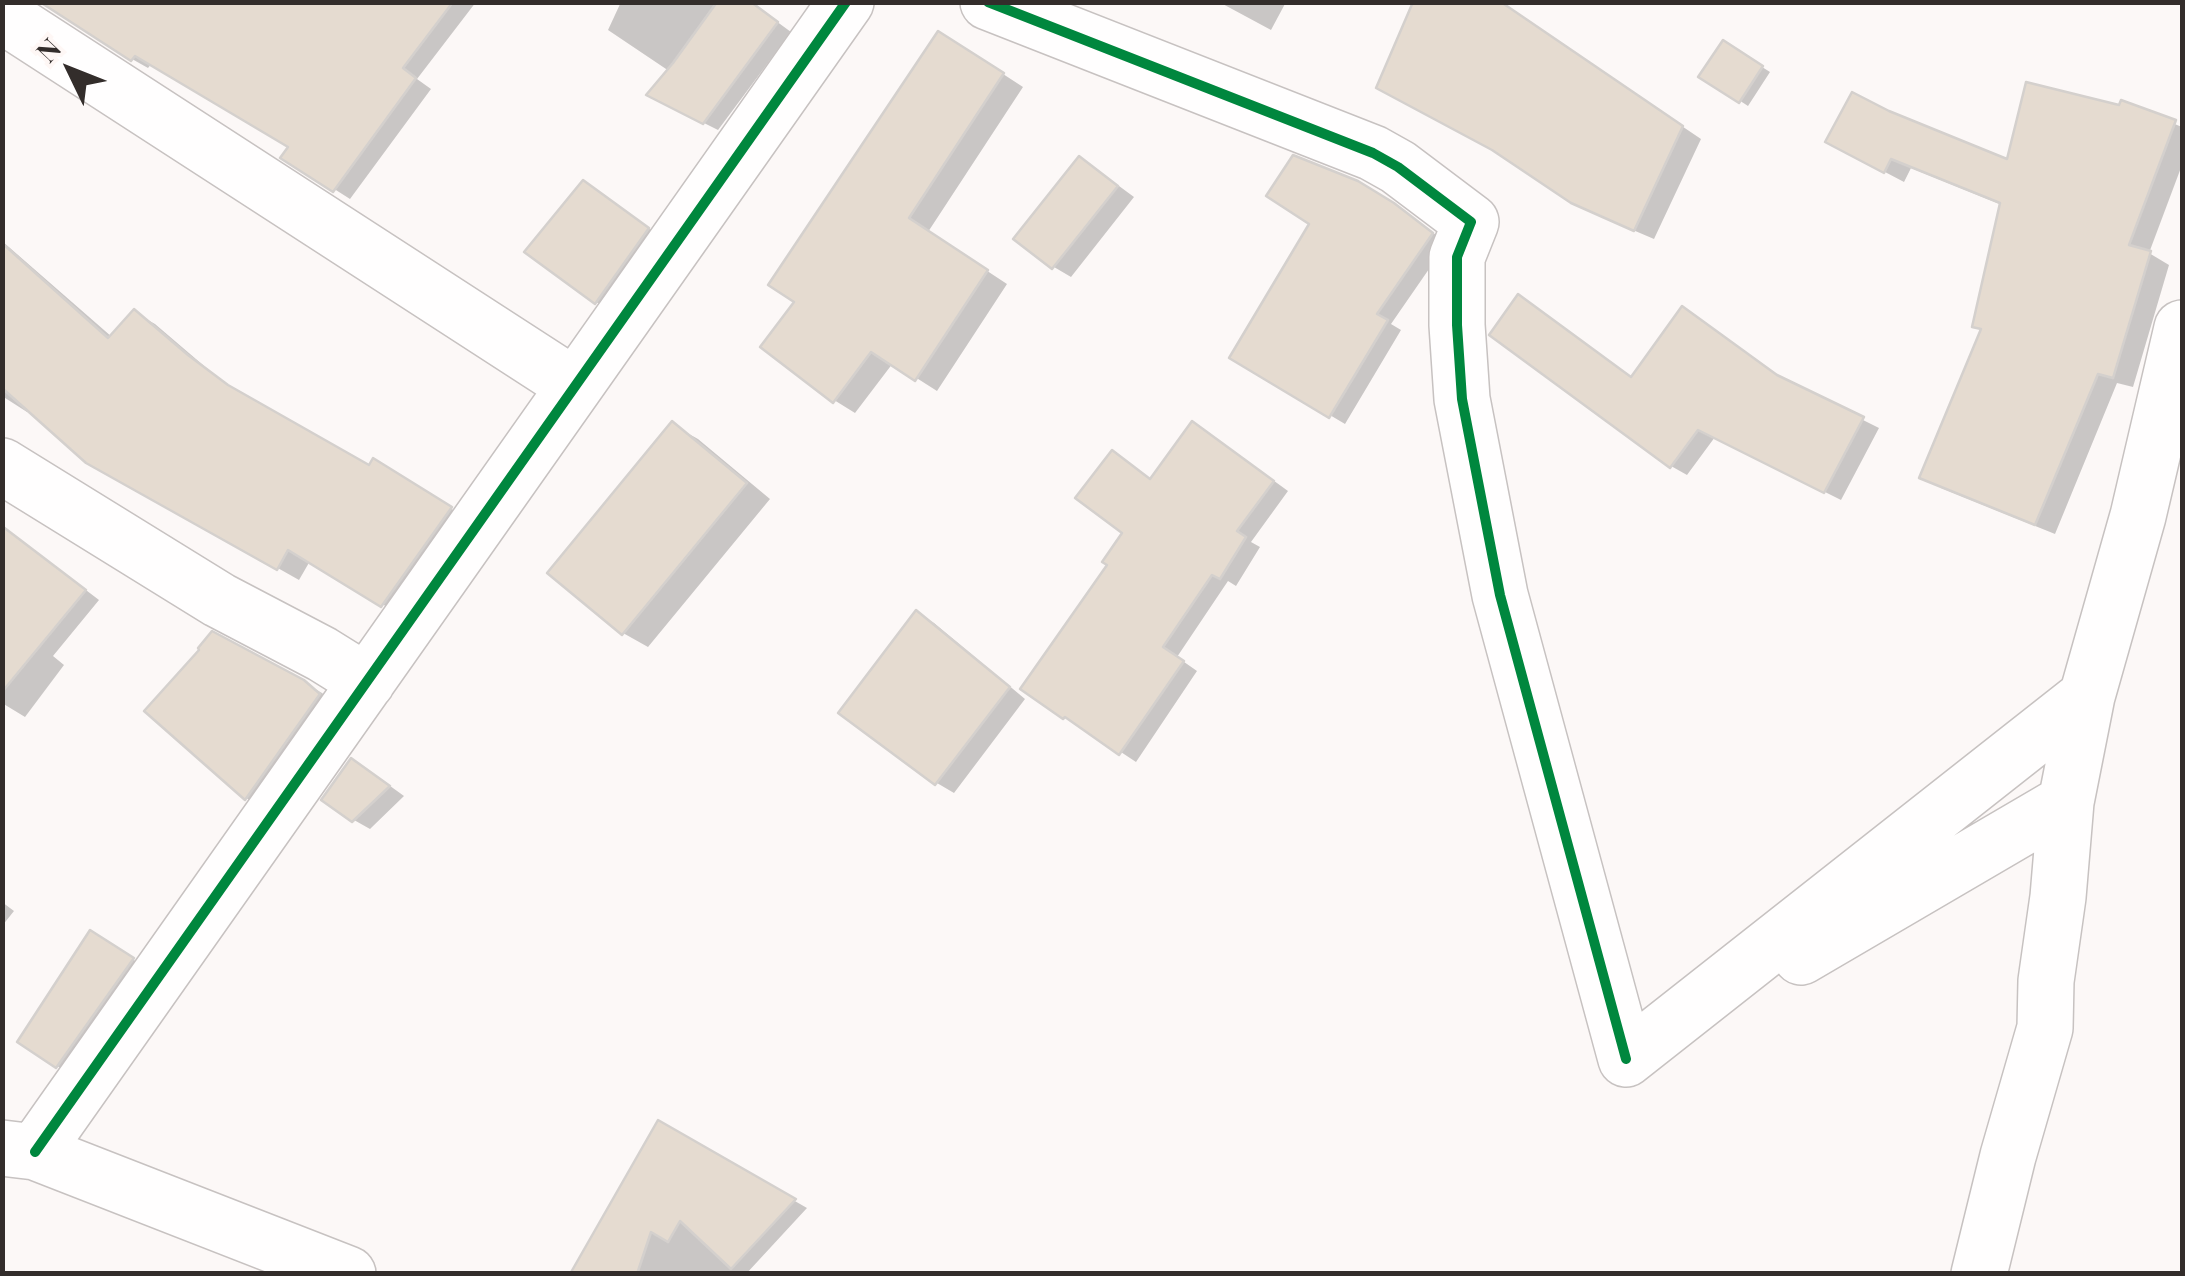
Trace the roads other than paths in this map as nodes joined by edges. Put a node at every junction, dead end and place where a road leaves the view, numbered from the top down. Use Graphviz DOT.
graph roads {
  1 [pos="846,2"];
  2 [pos="988,2"];
  3 [pos="2,15"];
  4 [pos="2182,328"];
  5 [pos="576,386"];
  6 [pos="2,466"];
  7 [pos="367,682"];
  8 [pos="2087,696"];
  9 [pos="2066,802"];
  10 [pos="1626,1060"];
  11 [pos="19,1150"];
  12 [pos="348,1274"];
  13 [pos="1979,1274"];
  1 -- 5 [label="street"];
  2 -- 10 [label="street"];
  3 -- 5 [label="street"];
  4 -- 8 [label="street"];
  5 -- 7 [label="street"];
  6 -- 7 [label="street"];
  7 -- 11 [label="street"];
  8 -- 9 [label="street"];
  8 -- 10 [label="street"];
  9 -- 10 [label="street"];
  9 -- 13 [label="street"];
  11 -- 12 [label="street"];
}
